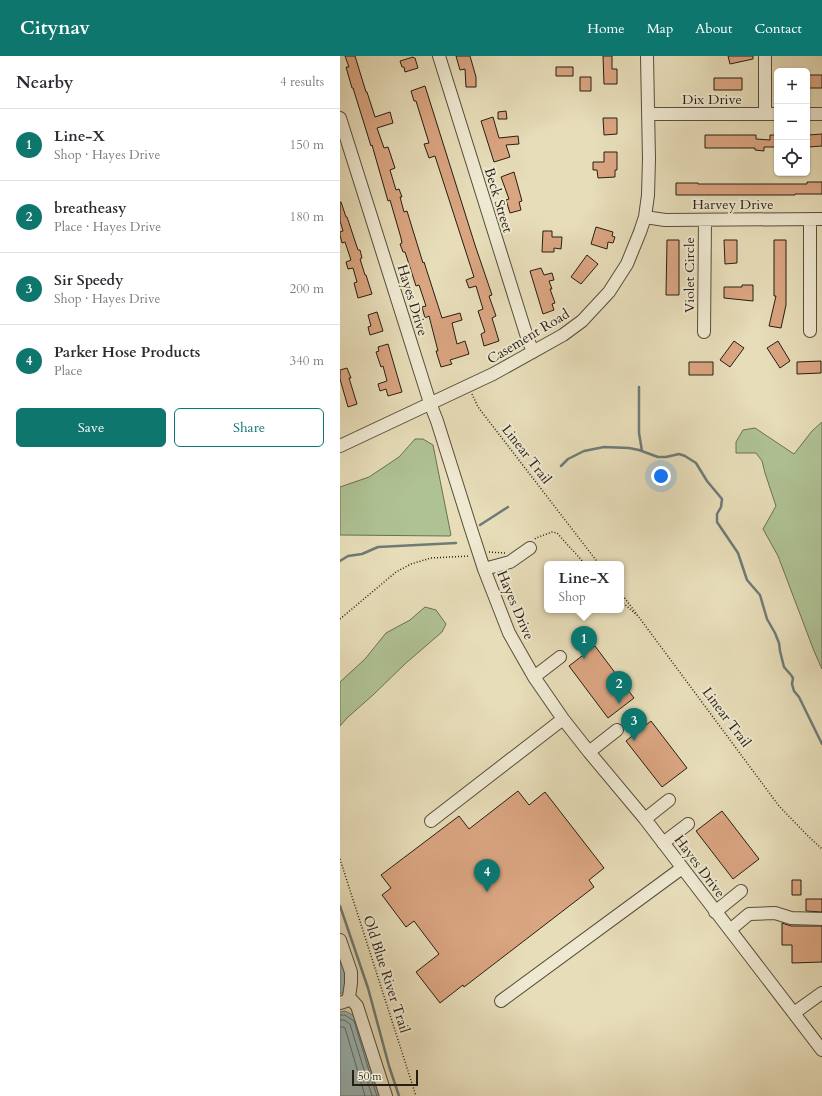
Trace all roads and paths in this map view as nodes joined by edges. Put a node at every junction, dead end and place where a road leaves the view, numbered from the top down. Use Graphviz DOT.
graph roads {
  1 [pos="439,56"];
  2 [pos="647,56"];
  3 [pos="765,56"];
  4 [pos="648,114"];
  5 [pos="771,114"];
  6 [pos="810,114"];
  7 [pos="822,114"];
  8 [pos="340,118"];
  9 [pos="644,218"];
  10 [pos="816,219"];
  11 [pos="704,220"];
  12 [pos="810,331"];
  13 [pos="704,332"];
  14 [pos="533,352"];
  15 [pos="471,394"];
  16 [pos="430,403"];
  17 [pos="340,446"];
  18 [pos="530,548"];
  19 [pos="479,554"];
  20 [pos="516,557"];
  21 [pos="583,561"];
  22 [pos="597,561"];
  23 [pos="484,568"];
  24 [pos="624,597"];
  25 [pos="624,604"];
  26 [pos="340,619"];
  27 [pos="642,621"];
  28 [pos="560,657"];
  29 [pos="534,677"];
  30 [pos="563,719"];
  31 [pos="617,730"];
  32 [pos="589,752"];
  33 [pos="669,800"];
  34 [pos="645,819"];
  35 [pos="431,821"];
  36 [pos="688,824"];
  37 [pos="663,844"];
  38 [pos="822,849"];
  39 [pos="340,859"];
  40 [pos="682,868"];
  41 [pos="741,891"];
  42 [pos="715,912"];
  43 [pos="822,919"];
  44 [pos="730,930"];
  45 [pos="340,940"];
  46 [pos="822,993"];
  47 [pos="344,1000"];
  48 [pos="501,1001"];
  49 [pos="794,1013"];
  50 [pos="822,1050"];
  51 [pos="386,1096"];
  52 [pos="416,1096"];
  1 -- 14 [label="street, Beck Street"];
  2 -- 4 [label="street, Casement Road"];
  3 -- 5 [label="street"];
  4 -- 5 [label="street, Dix Drive"];
  4 -- 9 [label="street, Casement Road"];
  6 -- 7 [label="street"];
  8 -- 16 [label="street, Hayes Drive"];
  9 -- 11 [label="street, Harvey Drive"];
  9 -- 14 [label="street, Casement Road"];
  10 -- 11 [label="street, Harvey Drive"];
  10 -- 12 [label="street"];
  11 -- 13 [label="street, Violet Circle"];
  14 -- 16 [label="street, Casement Road"];
  15 -- 22 [label="path, Linear Trail"];
  16 -- 17 [label="street, Casement Road"];
  16 -- 19 [label="street, Hayes Drive"];
  18 -- 20 [label="street"];
  18 -- 21 [label="path"];
  19 -- 20 [label="path"];
  19 -- 23 [label="street, Hayes Drive"];
  19 -- 26 [label="path"];
  20 -- 23 [label="street"];
  23 -- 29 [label="street, Hayes Drive"];
  24 -- 27 [label="path, Linear Trail"];
  25 -- 27 [label="path"];
  27 -- 38 [label="path, Linear Trail"];
  28 -- 29 [label="street"];
  29 -- 30 [label="street, Hayes Drive"];
  30 -- 32 [label="street, Hayes Drive"];
  30 -- 35 [label="street"];
  31 -- 32 [label="street"];
  32 -- 34 [label="street, Hayes Drive"];
  33 -- 34 [label="street"];
  34 -- 37 [label="street, Hayes Drive"];
  36 -- 37 [label="street"];
  37 -- 40 [label="street, Hayes Drive"];
  39 -- 52 [label="path, Old Blue River Trail"];
  40 -- 42 [label="street, Hayes Drive"];
  40 -- 48 [label="street"];
  41 -- 42 [label="street"];
  42 -- 44 [label="street, Hayes Drive"];
  43 -- 44 [label="street"];
  44 -- 49 [label="street, Hayes Drive"];
  45 -- 47 [label="street"];
  46 -- 49 [label="street"];
  47 -- 51 [label="street"];
  49 -- 50 [label="street, Hayes Drive"];
}
